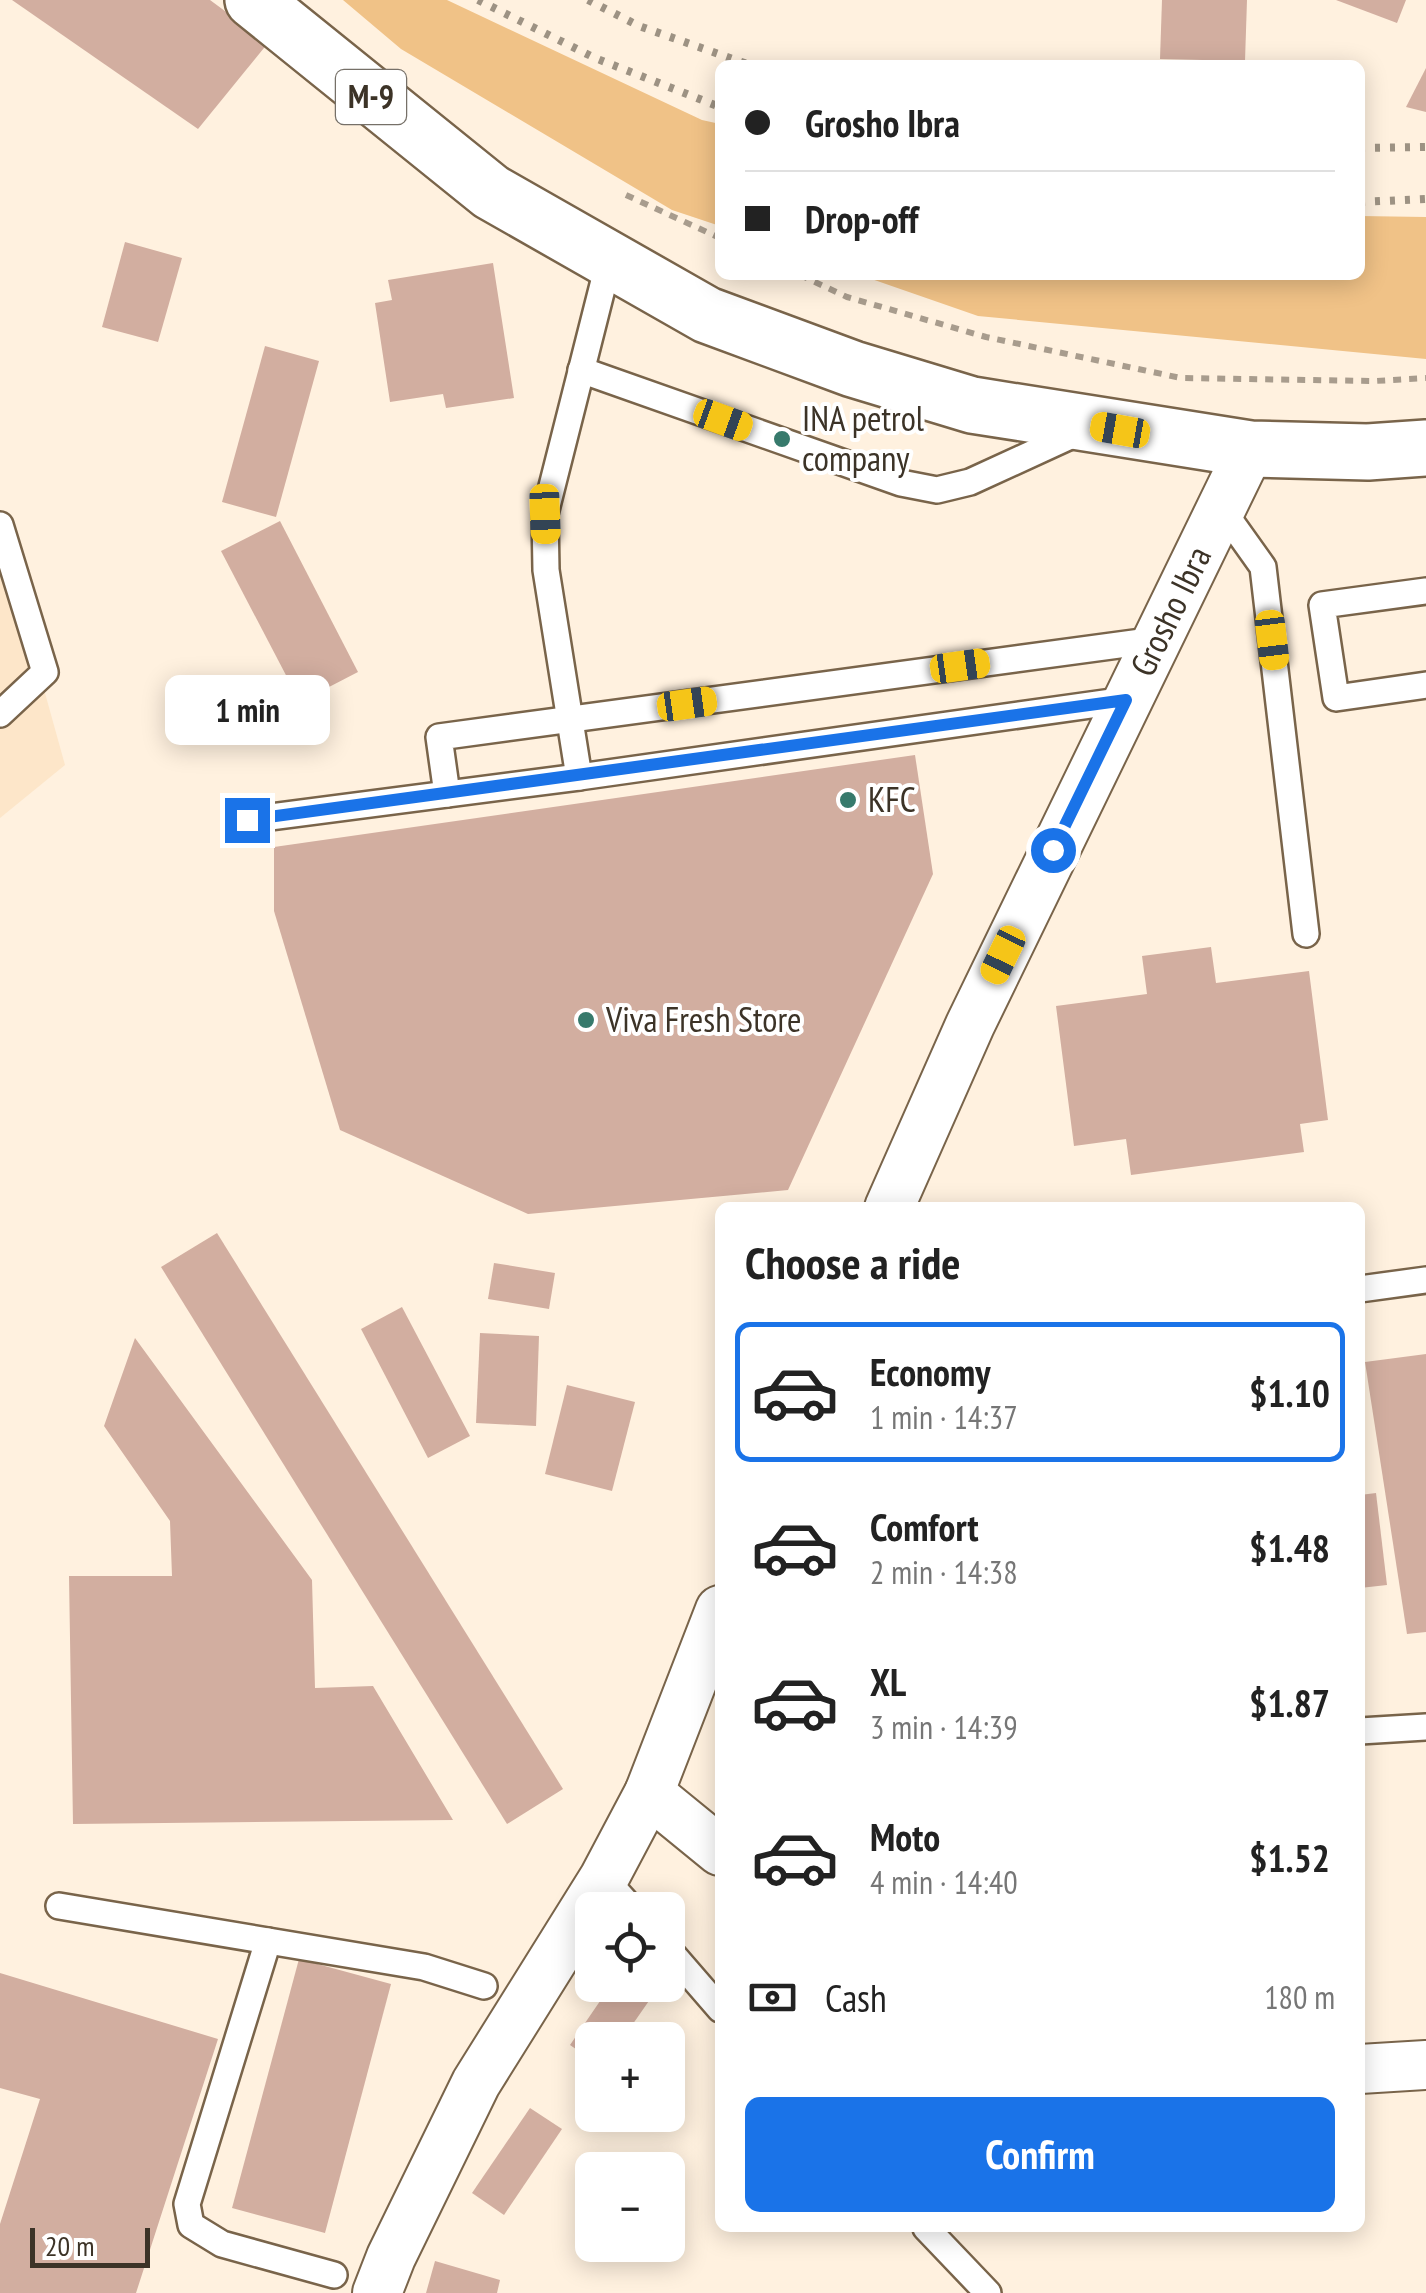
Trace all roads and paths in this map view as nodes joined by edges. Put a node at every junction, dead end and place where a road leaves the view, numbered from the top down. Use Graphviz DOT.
graph roads {
  1 [pos="253,0"];
  2 [pos="626,195"];
  3 [pos="715,236"];
  4 [pos="610,261"];
  5 [pos="811,280"];
  6 [pos="581,370"];
  7 [pos="1426,378"];
  8 [pos="1094,426"];
  9 [pos="1426,448"];
  10 [pos="1250,449"];
  11 [pos="1221,508"];
  12 [pos="0,525"];
  13 [pos="1426,591"];
  14 [pos="1156,640"];
  15 [pos="1426,685"];
  16 [pos="1126,700"];
  17 [pos="0,714"];
  18 [pos="570,720"];
  19 [pos="579,776"];
  20 [pos="446,794"];
  21 [pos="247,820"];
  22 [pos="1306,934"];
  23 [pos="892,1202"];
  24 [pos="1426,1280"];
  25 [pos="1365,1288"];
  26 [pos="715,1636"];
  27 [pos="707,1677"];
  28 [pos="1426,1726"];
  29 [pos="1365,1731"];
  30 [pos="650,1794"];
  31 [pos="715,1847"];
  32 [pos="619,1892"];
  33 [pos="59,1906"];
  34 [pos="268,1940"];
  35 [pos="575,1951"];
  36 [pos="685,1969"];
  37 [pos="484,1986"];
  38 [pos="715,2002"];
  39 [pos="1426,2066"];
  40 [pos="1365,2068"];
  41 [pos="930,2232"];
  42 [pos="334,2275"];
  43 [pos="377,2293"];
  44 [pos="988,2293"];
  1 -- 4 [label="main road, M-9"];
  2 -- 3 [label="path"];
  4 -- 6 [label="lane"];
  4 -- 8 [label="main road, M-9"];
  5 -- 7 [label="path"];
  6 -- 8 [label="lane"];
  6 -- 18 [label="lane"];
  8 -- 10 [label="main road, M-9"];
  9 -- 10 [label="main road, M-9"];
  10 -- 11 [label="street, Grosho Ibra"];
  11 -- 14 [label="street, Grosho Ibra"];
  11 -- 22 [label="lane"];
  12 -- 17 [label="lane"];
  13 -- 15 [label="lane"];
  14 -- 16 [label="street, Grosho Ibra"];
  14 -- 18 [label="lane"];
  16 -- 19 [label="lane"];
  16 -- 23 [label="street, Grosho Ibra"];
  18 -- 19 [label="lane"];
  18 -- 20 [label="lane"];
  19 -- 20 [label="lane"];
  20 -- 21 [label="lane"];
  24 -- 25 [label="lane"];
  26 -- 27 [label="street"];
  27 -- 30 [label="street"];
  28 -- 29 [label="lane"];
  30 -- 31 [label="street"];
  30 -- 32 [label="street"];
  33 -- 34 [label="lane"];
  34 -- 37 [label="lane"];
  34 -- 42 [label="lane"];
  35 -- 43 [label="street"];
  36 -- 38 [label="lane"];
  39 -- 40 [label="street"];
  41 -- 44 [label="lane"];
}
